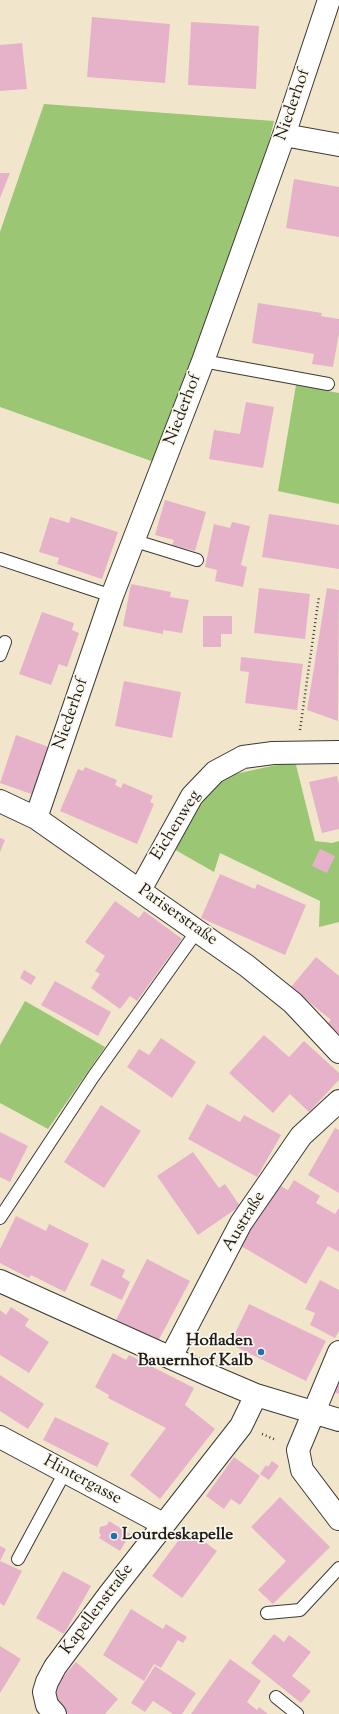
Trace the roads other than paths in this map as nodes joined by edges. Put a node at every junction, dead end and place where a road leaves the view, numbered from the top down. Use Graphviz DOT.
graph roads {
  1 [pos="332,4"];
  2 [pos="284,135"];
  3 [pos="339,146"];
  4 [pos="203,361"];
  5 [pos="328,384"];
  6 [pos="132,540"];
  7 [pos="0,559"];
  8 [pos="197,560"];
  9 [pos="112,596"];
  10 [pos="5,642"];
  11 [pos="0,655"];
  12 [pos="339,752"];
  13 [pos="0,801"];
  14 [pos="36,818"];
  15 [pos="140,890"];
  16 [pos="197,931"];
  17 [pos="339,1052"];
  18 [pos="339,1101"];
  19 [pos="0,1218"];
  20 [pos="0,1281"];
  21 [pos="339,1352"];
  22 [pos="171,1357"];
  23 [pos="256,1395"];
  24 [pos="314,1412"];
  25 [pos="339,1420"];
  26 [pos="0,1437"];
  27 [pos="64,1472"];
  28 [pos="339,1519"];
  29 [pos="163,1524"];
  30 [pos="18,1559"];
  31 [pos="339,1568"];
  32 [pos="266,1613"];
  33 [pos="276,1697"];
  34 [pos="54,1714"];
  35 [pos="297,1714"];
  1 -- 2 [label="street, Niederhof"];
  2 -- 3 [label="street"];
  2 -- 4 [label="street, Niederhof"];
  4 -- 5 [label="lane"];
  4 -- 6 [label="street, Niederhof"];
  6 -- 8 [label="lane"];
  6 -- 9 [label="street, Niederhof"];
  7 -- 9 [label="lane"];
  9 -- 14 [label="street, Niederhof"];
  10 -- 11 [label="lane"];
  12 -- 15 [label="street, Eichenweg"];
  13 -- 14 [label="street, Pariserstraße"];
  14 -- 15 [label="street, Pariserstraße"];
  15 -- 16 [label="street, Pariserstraße"];
  16 -- 17 [label="street, Pariserstraße"];
  16 -- 19 [label="lane"];
  18 -- 22 [label="street, Austraße"];
  20 -- 22 [label="street"];
  21 -- 24 [label="street"];
  22 -- 23 [label="street"];
  23 -- 24 [label="street"];
  23 -- 29 [label="street, Kapellenstraße"];
  24 -- 25 [label="street"];
  24 -- 28 [label="street"];
  26 -- 27 [label="street, Hintergasse"];
  27 -- 29 [label="street, Hintergasse"];
  27 -- 30 [label="lane"];
  29 -- 34 [label="street, Kapellenstraße"];
  31 -- 32 [label="lane"];
  33 -- 35 [label="lane"];
}
